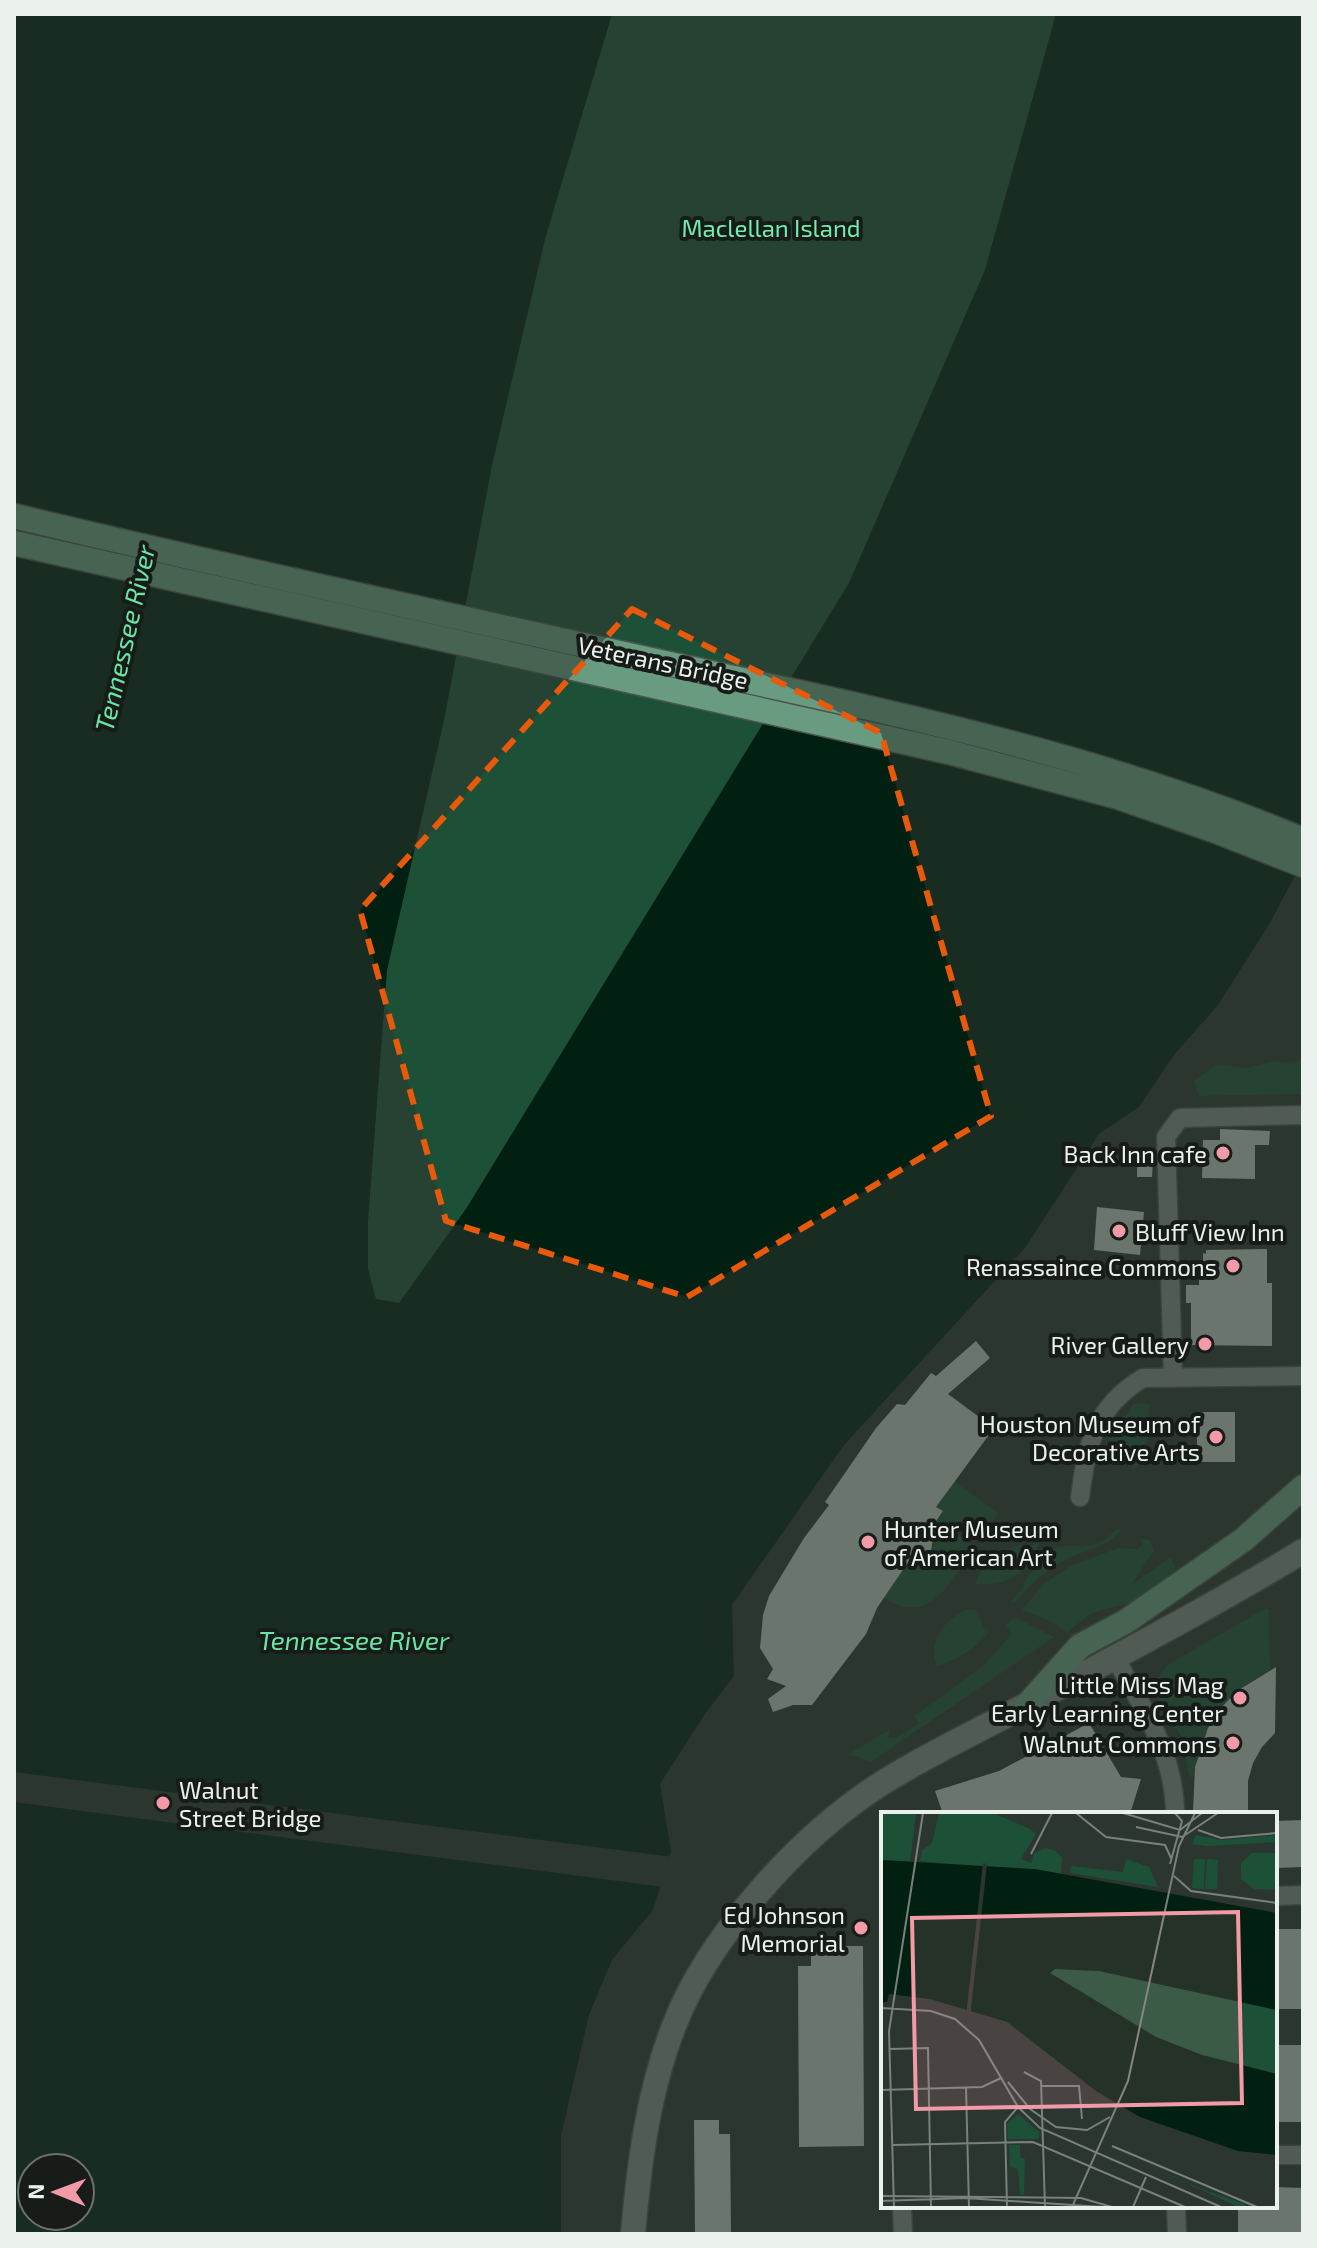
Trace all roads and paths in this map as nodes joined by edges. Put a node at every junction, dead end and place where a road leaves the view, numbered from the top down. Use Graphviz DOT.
graph roads {
  1 [pos="14,516"];
  2 [pos="14,543"];
  3 [pos="1303,840"];
  4 [pos="1303,865"];
  5 [pos="1303,1115"];
  6 [pos="1303,1376"];
  7 [pos="1173,1377"];
  8 [pos="1303,1487"];
  9 [pos="1080,1497"];
  10 [pos="1303,1551"];
  11 [pos="1114,1656"];
  12 [pos="1027,1705"];
  13 [pos="1175,1812"];
  14 [pos="1303,1895"];
  15 [pos="1277,1896"];
  16 [pos="1277,2155"];
  17 [pos="1303,2155"];
  18 [pos="902,2208"];
  19 [pos="1176,2208"];
  20 [pos="633,2234"];
  21 [pos="903,2234"];
  22 [pos="1177,2234"];
  1 -- 3 [label="main road, Veterans Bridge"];
  2 -- 4 [label="main road, Veterans Bridge"];
  5 -- 7 [label="street"];
  6 -- 7 [label="street"];
  7 -- 9 [label="street"];
  8 -- 12 [label="main road"];
  10 -- 11 [label="main road"];
  11 -- 12 [label="main road"];
  11 -- 13 [label="street"];
  12 -- 20 [label="main road"];
  14 -- 15 [label="street"];
  16 -- 17 [label="street"];
  18 -- 21 [label="street"];
  19 -- 22 [label="street"];
}
